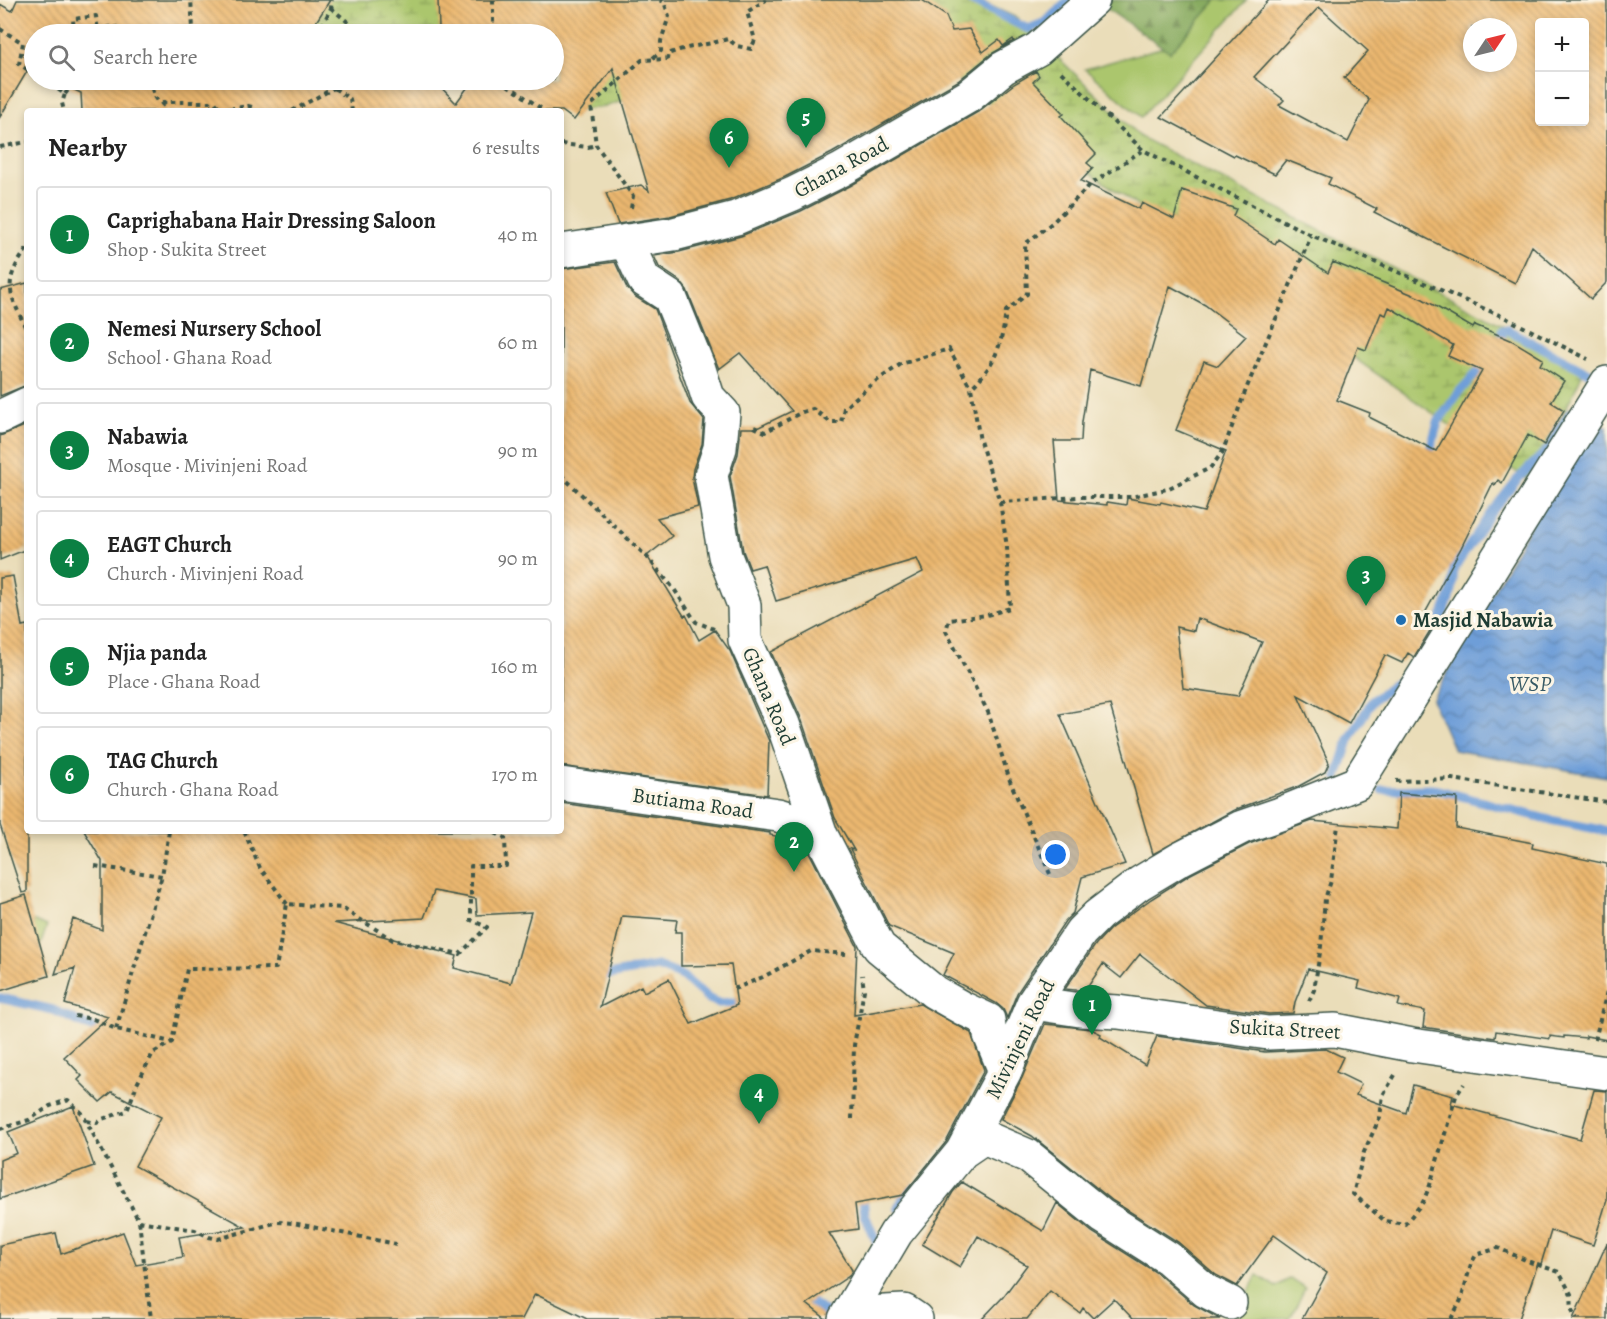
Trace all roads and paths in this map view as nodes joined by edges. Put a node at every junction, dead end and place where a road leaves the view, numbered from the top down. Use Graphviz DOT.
graph roads {
  1 [pos="191,0"];
  2 [pos="332,0"];
  3 [pos="492,0"];
  4 [pos="660,0"];
  5 [pos="766,0"];
  6 [pos="1093,0"];
  7 [pos="331,8"];
  8 [pos="73,24"];
  9 [pos="97,24"];
  10 [pos="194,24"];
  11 [pos="323,24"];
  12 [pos="350,24"];
  13 [pos="493,24"];
  14 [pos="0,29"];
  15 [pos="1038,49"];
  16 [pos="653,59"];
  17 [pos="24,67"];
  18 [pos="59,90"];
  19 [pos="68,90"];
  20 [pos="152,90"];
  21 [pos="330,90"];
  22 [pos="337,90"];
  23 [pos="515,90"];
  24 [pos="65,94"];
  25 [pos="161,102"];
  26 [pos="64,108"];
  27 [pos="166,108"];
  28 [pos="220,108"];
  29 [pos="234,108"];
  30 [pos="252,108"];
  31 [pos="297,108"];
  32 [pos="352,108"];
  33 [pos="541,108"];
  34 [pos="24,143"];
  35 [pos="564,144"];
  36 [pos="596,145"];
  37 [pos="0,147"];
  38 [pos="1143,150"];
  39 [pos="1311,236"];
  40 [pos="626,241"];
  41 [pos="564,251"];
  42 [pos="24,253"];
  43 [pos="24,326"];
  44 [pos="1600,372"];
  45 [pos="971,388"];
  46 [pos="24,405"];
  47 [pos="0,417"];
  48 [pos="748,424"];
  49 [pos="564,478"];
  50 [pos="1000,502"];
  51 [pos="745,640"];
  52 [pos="564,784"];
  53 [pos="1345,788"];
  54 [pos="1607,802"];
  55 [pos="169,834"];
  56 [pos="245,834"];
  57 [pos="497,834"];
  58 [pos="821,835"];
  59 [pos="96,866"];
  60 [pos="1050,874"];
  61 [pos="162,876"];
  62 [pos="287,904"];
  63 [pos="869,952"];
  64 [pos="734,989"];
  65 [pos="1607,991"];
  66 [pos="1033,1003"];
  67 [pos="75,1016"];
  68 [pos="116,1029"];
  69 [pos="1268,1032"];
  70 [pos="172,1042"];
  71 [pos="1412,1046"];
  72 [pos="1484,1054"];
  73 [pos="1005,1071"];
  74 [pos="1597,1072"];
  75 [pos="852,1119"];
  76 [pos="87,1121"];
  77 [pos="0,1128"];
  78 [pos="962,1152"];
  79 [pos="139,1221"];
  80 [pos="396,1244"];
  81 [pos="1230,1303"];
  82 [pos="847,1317"];
  83 [pos="152,1319"];
  84 [pos="916,1319"];
  85 [pos="1450,1319"];
  86 [pos="1577,1319"];
  1 -- 10 [label="path"];
  2 -- 7 [label="path"];
  3 -- 13 [label="path"];
  4 -- 16 [label="path"];
  5 -- 16 [label="path"];
  6 -- 15 [label="street, Ghana Road"];
  7 -- 11 [label="path"];
  7 -- 12 [label="path"];
  8 -- 9 [label="path"];
  14 -- 17 [label="path"];
  15 -- 38 [label="path"];
  15 -- 40 [label="street, Ghana Road"];
  16 -- 36 [label="path"];
  18 -- 24 [label="path"];
  19 -- 24 [label="path"];
  20 -- 25 [label="path"];
  21 -- 31 [label="path"];
  22 -- 32 [label="path"];
  23 -- 33 [label="path"];
  24 -- 26 [label="path"];
  25 -- 27 [label="path"];
  25 -- 28 [label="path"];
  29 -- 30 [label="path"];
  34 -- 37 [label="path"];
  35 -- 36 [label="path"];
  36 -- 40 [label="path"];
  38 -- 39 [label="path"];
  38 -- 45 [label="path"];
  39 -- 44 [label="path"];
  39 -- 50 [label="path"];
  40 -- 41 [label="street, Ghana Road"];
  40 -- 51 [label="street, Ghana Road"];
  42 -- 43 [label="path"];
  44 -- 53 [label="street"];
  45 -- 48 [label="path"];
  45 -- 50 [label="path"];
  46 -- 47 [label="street"];
  49 -- 51 [label="path"];
  50 -- 60 [label="path"];
  51 -- 58 [label="street, Ghana Road"];
  52 -- 58 [label="street, Butiama Road"];
  53 -- 54 [label="path"];
  53 -- 66 [label="street, Mivinjeni Road"];
  53 -- 69 [label="path"];
  55 -- 61 [label="path"];
  56 -- 62 [label="path"];
  57 -- 62 [label="path"];
  58 -- 63 [label="street, Ghana Road"];
  59 -- 61 [label="path"];
  61 -- 68 [label="path"];
  62 -- 70 [label="path"];
  63 -- 64 [label="path"];
  63 -- 73 [label="street, Ghana Road"];
  63 -- 75 [label="path"];
  65 -- 74 [label="path"];
  66 -- 69 [label="street, Sukita Street"];
  66 -- 73 [label="street, Mivinjeni Road"];
  67 -- 68 [label="path"];
  68 -- 70 [label="path"];
  69 -- 71 [label="street, Sukita Street"];
  70 -- 76 [label="path"];
  71 -- 72 [label="street, Sukita Street"];
  71 -- 72 [label="path"];
  72 -- 74 [label="street, Sukita Street"];
  73 -- 78 [label="street, Mivinjeni Road"];
  76 -- 77 [label="path"];
  76 -- 79 [label="path"];
  78 -- 81 [label="street"];
  78 -- 82 [label="street, Mivinjeni Road"];
  79 -- 80 [label="path"];
  79 -- 83 [label="path"];
  82 -- 84 [label="street"];
  85 -- 86 [label="path"];
}
